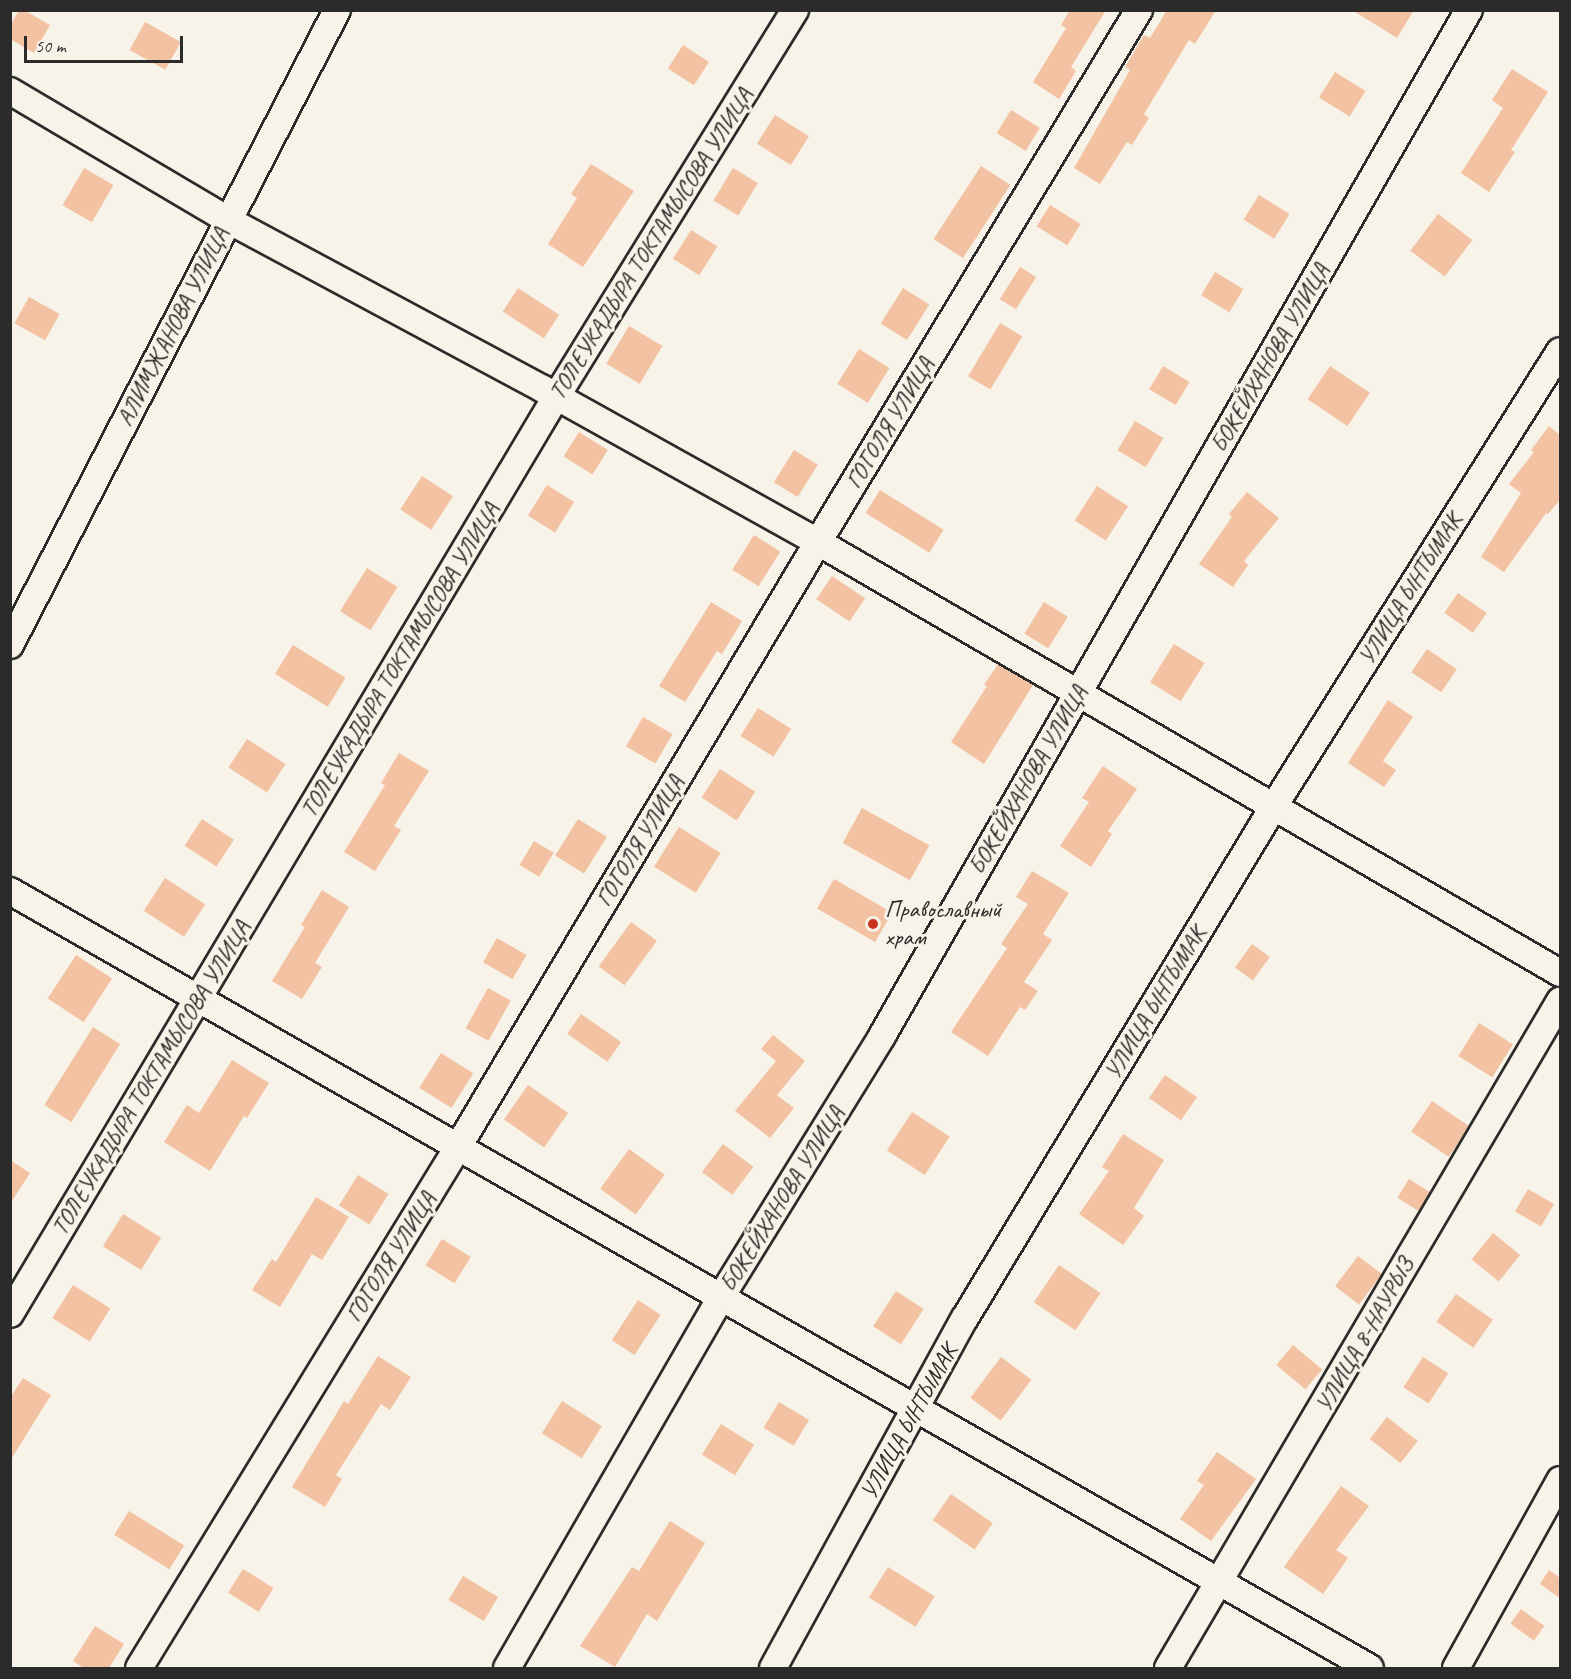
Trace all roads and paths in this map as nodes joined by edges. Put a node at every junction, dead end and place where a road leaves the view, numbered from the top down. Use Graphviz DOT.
graph roads {
  1 [pos="337,10"];
  2 [pos="795,10"];
  3 [pos="1139,10"];
  4 [pos="1469,10"];
  5 [pos="10,91"];
  6 [pos="228,220"];
  7 [pos="1560,351"];
  8 [pos="556,397"];
  9 [pos="818,542"];
  10 [pos="10,645"];
  11 [pos="1079,692"];
  12 [pos="1274,806"];
  13 [pos="10,891"];
  14 [pos="1560,973"];
  15 [pos="198,998"];
  16 [pos="1560,1001"];
  17 [pos="458,1147"];
  18 [pos="721,1297"];
  19 [pos="10,1314"];
  20 [pos="916,1409"];
  21 [pos="1560,1480"];
  22 [pos="1220,1582"];
  23 [pos="139,1668"];
  24 [pos="507,1668"];
  25 [pos="773,1668"];
  26 [pos="1168,1668"];
  27 [pos="1370,1668"];
  28 [pos="1456,1668"];
  1 -- 6 [label="street, АЛИМЖАНОВА УЛИЦА"];
  2 -- 8 [label="street, ТОЛЕУКАДЫРА ТОКТАМЫСОВА УЛИЦА"];
  3 -- 9 [label="street, ГОГОЛЯ УЛИЦА"];
  4 -- 11 [label="street, БОКЕЙХАНОВА УЛИЦА"];
  5 -- 6 [label="street"];
  6 -- 8 [label="street"];
  6 -- 10 [label="street, АЛИМЖАНОВА УЛИЦА"];
  7 -- 12 [label="street, УЛИЦА ЫНТЫМАК"];
  8 -- 9 [label="street"];
  8 -- 15 [label="street, ТОЛЕУКАДЫРА ТОКТАМЫСОВА УЛИЦА"];
  9 -- 11 [label="street"];
  9 -- 17 [label="street, ГОГОЛЯ УЛИЦА"];
  11 -- 12 [label="street"];
  11 -- 18 [label="street, БОКЕЙХАНОВА УЛИЦА"];
  12 -- 14 [label="street"];
  12 -- 20 [label="street, УЛИЦА ЫНТЫМАК"];
  13 -- 15 [label="street"];
  15 -- 17 [label="street"];
  15 -- 19 [label="street, ТОЛЕУКАДЫРА ТОКТАМЫСОВА УЛИЦА"];
  16 -- 22 [label="street, УЛИЦА 8-НАУРЫЗ"];
  17 -- 18 [label="street"];
  17 -- 23 [label="street, ГОГОЛЯ УЛИЦА"];
  18 -- 20 [label="street"];
  18 -- 24 [label="street, БОКЕЙХАНОВА УЛИЦА"];
  20 -- 22 [label="street"];
  20 -- 25 [label="street, УЛИЦА ЫНТЫМАК"];
  21 -- 28 [label="street"];
  22 -- 26 [label="street, УЛИЦА 8-НАУРЫЗ"];
  22 -- 27 [label="street"];
}
